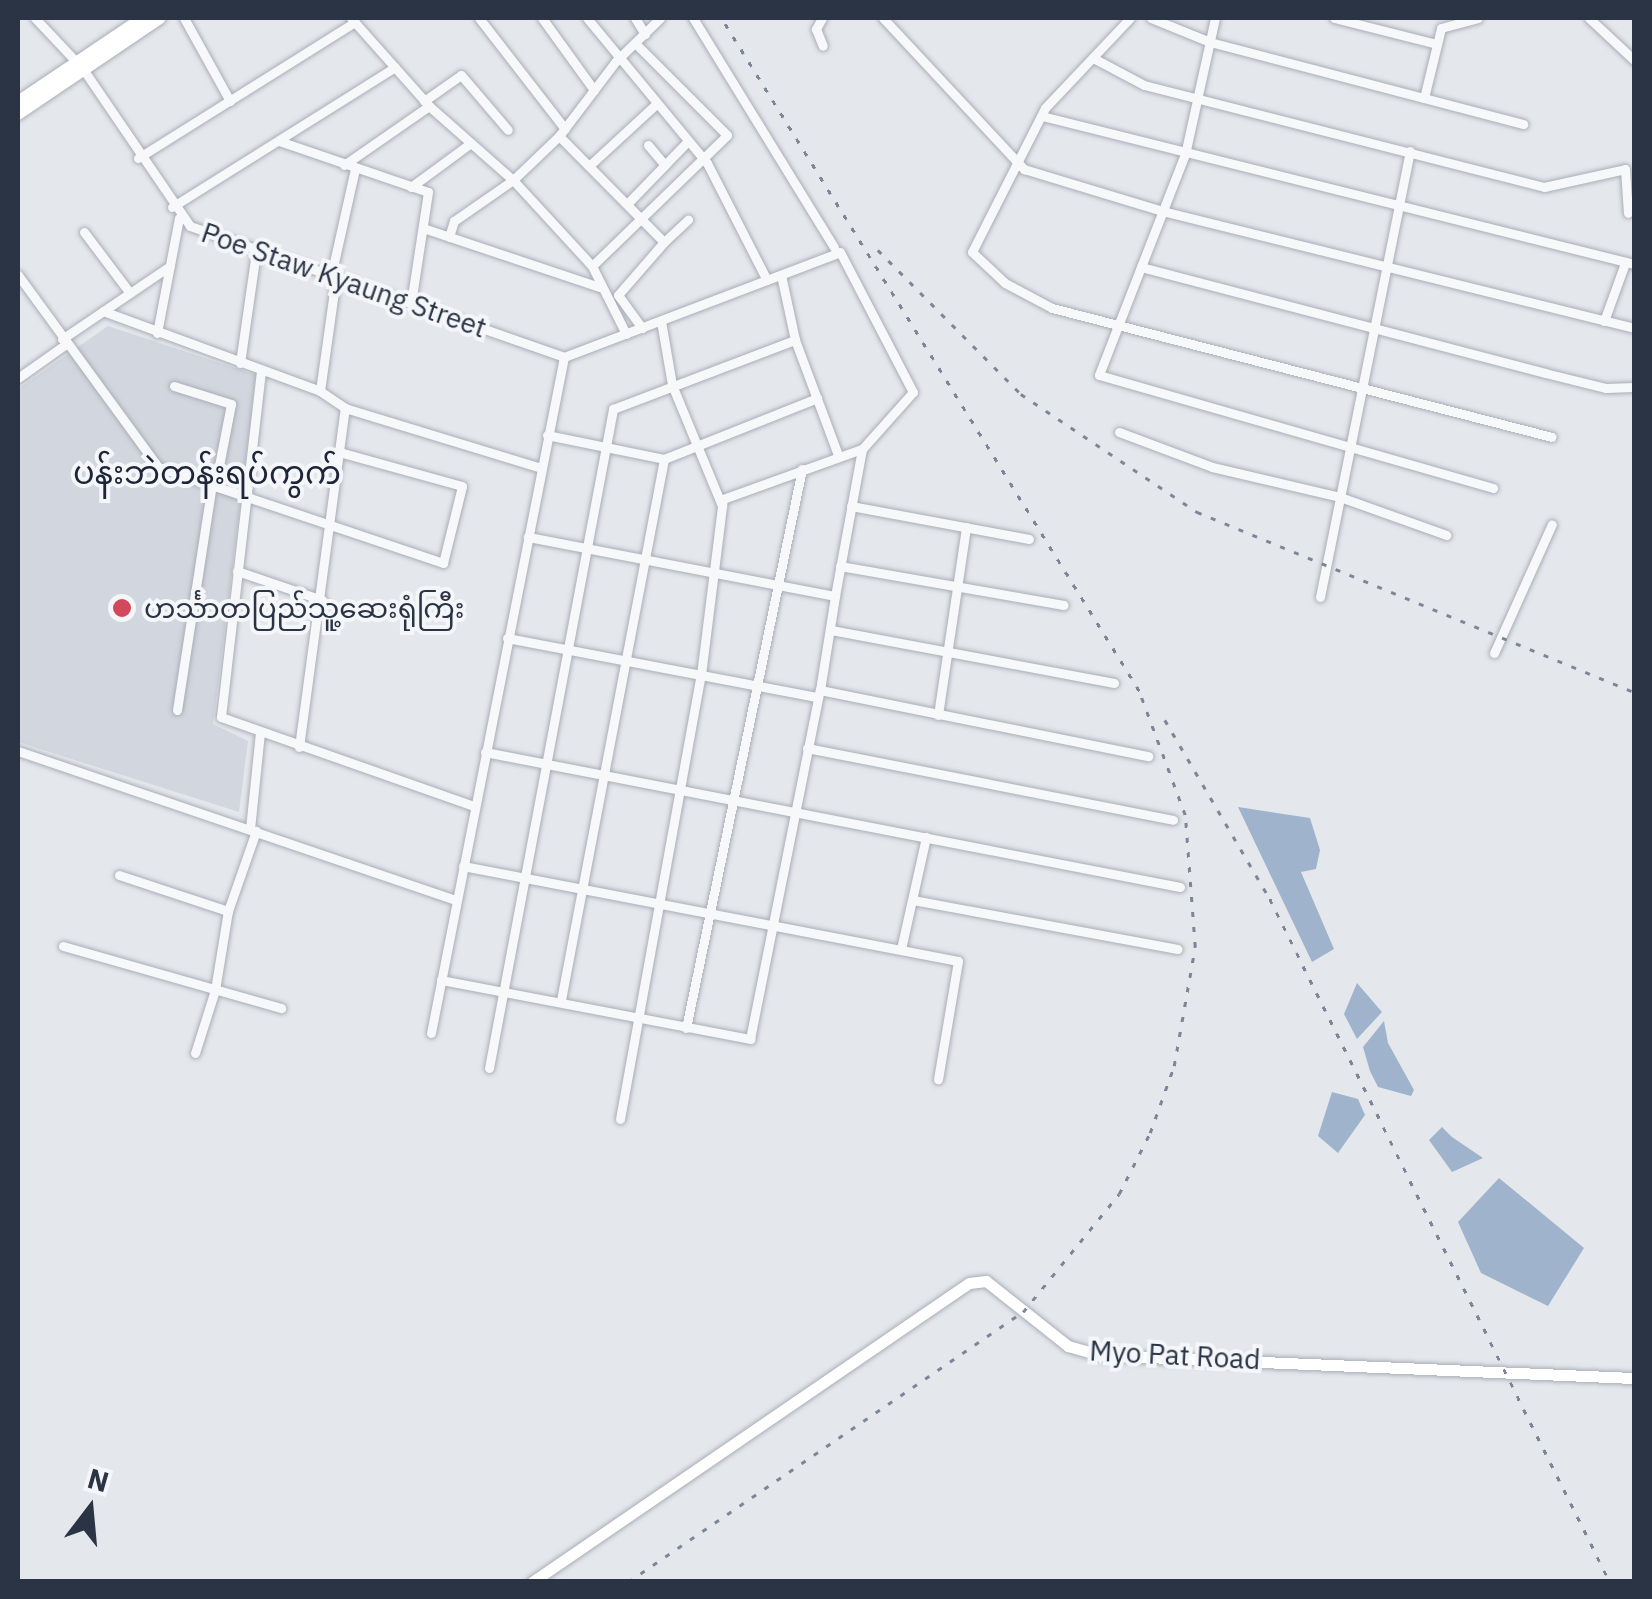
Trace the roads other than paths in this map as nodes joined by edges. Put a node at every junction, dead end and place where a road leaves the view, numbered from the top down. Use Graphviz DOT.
graph roads {
  1 [pos="35,18"];
  2 [pos="143,18"];
  3 [pos="160,18"];
  4 [pos="184,18"];
  5 [pos="479,18"];
  6 [pos="542,18"];
  7 [pos="587,18"];
  8 [pos="635,18"];
  9 [pos="660,18"];
  10 [pos="693,18"];
  11 [pos="822,18"];
  12 [pos="883,18"];
  13 [pos="1130,18"];
  14 [pos="1151,18"];
  15 [pos="1216,18"];
  16 [pos="1334,18"];
  17 [pos="1478,18"];
  18 [pos="1589,18"];
  19 [pos="353,20"];
  20 [pos="645,34"];
  21 [pos="1210,42"];
  22 [pos="635,43"];
  23 [pos="1437,44"];
  24 [pos="822,46"];
  25 [pos="1095,60"];
  26 [pos="1634,60"];
  27 [pos="616,61"];
  28 [pos="79,66"];
  29 [pos="395,68"];
  30 [pos="594,90"];
  31 [pos="1424,98"];
  32 [pos="230,100"];
  33 [pos="1201,100"];
  34 [pos="18,102"];
  35 [pos="426,104"];
  36 [pos="655,105"];
  37 [pos="18,114"];
  38 [pos="1042,116"];
  39 [pos="1523,124"];
  40 [pos="508,130"];
  41 [pos="562,132"];
  42 [pos="688,141"];
  43 [pos="279,142"];
  44 [pos="472,143"];
  45 [pos="648,145"];
  46 [pos="1410,151"];
  47 [pos="1185,154"];
  48 [pos="701,156"];
  49 [pos="138,158"];
  50 [pos="590,165"];
  51 [pos="665,165"];
  52 [pos="1018,166"];
  53 [pos="350,167"];
  54 [pos="514,180"];
  55 [pos="411,187"];
  56 [pos="628,203"];
  57 [pos="172,207"];
  58 [pos="1400,208"];
  59 [pos="1162,211"];
  60 [pos="1628,213"];
  61 [pos="642,217"];
  62 [pos="179,218"];
  63 [pos="688,220"];
  64 [pos="422,228"];
  65 [pos="84,232"];
  66 [pos="450,237"];
  67 [pos="664,242"];
  68 [pos="834,246"];
  69 [pos="256,252"];
  70 [pos="1630,263"];
  71 [pos="170,266"];
  72 [pos="592,266"];
  73 [pos="1140,267"];
  74 [pos="1386,269"];
  75 [pos="18,275"];
  76 [pos="781,275"];
  77 [pos="334,276"];
  78 [pos="768,280"];
  79 [pos="599,287"];
  80 [pos="130,294"];
  81 [pos="411,303"];
  82 [pos="103,311"];
  83 [pos="661,321"];
  84 [pos="1120,321"];
  85 [pos="1604,321"];
  86 [pos="1374,327"];
  87 [pos="642,328"];
  88 [pos="1634,328"];
  89 [pos="157,333"];
  90 [pos="626,334"];
  91 [pos="794,340"];
  92 [pos="64,341"];
  93 [pos="564,357"];
  94 [pos="240,363"];
  95 [pos="261,371"];
  96 [pos="18,378"];
  97 [pos="1362,384"];
  98 [pos="672,385"];
  99 [pos="174,386"];
  100 [pos="1634,387"];
  101 [pos="320,391"];
  102 [pos="817,398"];
  103 [pos="345,408"];
  104 [pos="1119,432"];
  105 [pos="547,435"];
  106 [pos="1552,437"];
  107 [pos="1350,442"];
  108 [pos="694,446"];
  109 [pos="604,447"];
  110 [pos="862,449"];
  111 [pos="339,452"];
  112 [pos="838,455"];
  113 [pos="664,459"];
  114 [pos="541,468"];
  115 [pos="802,469"];
  116 [pos="214,486"];
  117 [pos="1493,488"];
  118 [pos="247,497"];
  119 [pos="1340,497"];
  120 [pos="722,506"];
  121 [pos="851,506"];
  122 [pos="1552,524"];
  123 [pos="330,525"];
  124 [pos="966,527"];
  125 [pos="1446,535"];
  126 [pos="528,536"];
  127 [pos="1029,539"];
  128 [pos="587,548"];
  129 [pos="647,560"];
  130 [pos="840,566"];
  131 [pos="237,571"];
  132 [pos="710,572"];
  133 [pos="774,584"];
  134 [pos="958,587"];
  135 [pos="834,596"];
  136 [pos="1320,597"];
  137 [pos="322,600"];
  138 [pos="1064,605"];
  139 [pos="831,630"];
  140 [pos="507,638"];
  141 [pos="568,648"];
  142 [pos="950,653"];
  143 [pos="1494,653"];
  144 [pos="626,660"];
  145 [pos="701,675"];
  146 [pos="1114,684"];
  147 [pos="752,685"];
  148 [pos="818,694"];
  149 [pos="177,710"];
  150 [pos="938,715"];
  151 [pos="260,732"];
  152 [pos="299,747"];
  153 [pos="808,748"];
  154 [pos="18,750"];
  155 [pos="484,752"];
  156 [pos="1148,756"];
  157 [pos="544,762"];
  158 [pos="606,775"];
  159 [pos="678,789"];
  160 [pos="730,798"];
  161 [pos="474,806"];
  162 [pos="795,812"];
  163 [pos="1173,820"];
  164 [pos="253,830"];
  165 [pos="926,837"];
  166 [pos="463,866"];
  167 [pos="119,875"];
  168 [pos="522,875"];
  169 [pos="1180,886"];
  170 [pos="588,889"];
  171 [pos="456,900"];
  172 [pos="913,900"];
  173 [pos="656,906"];
  174 [pos="228,911"];
  175 [pos="708,914"];
  176 [pos="771,927"];
  177 [pos="64,946"];
  178 [pos="901,949"];
  179 [pos="1177,949"];
  180 [pos="441,980"];
  181 [pos="215,990"];
  182 [pos="502,990"];
  183 [pos="561,1000"];
  184 [pos="281,1008"];
  185 [pos="642,1022"];
  186 [pos="686,1028"];
  187 [pos="432,1034"];
  188 [pos="195,1052"];
  189 [pos="489,1068"];
  190 [pos="938,1079"];
  191 [pos="620,1119"];
  192 [pos="1634,1378"];
  193 [pos="532,1582"];
  1 -- 28 [label="street, Poe Staw Kyaung Street"];
  2 -- 28 [label="main road"];
  3 -- 28 [label="main road"];
  4 -- 32 [label="street"];
  5 -- 41 [label="street"];
  6 -- 30 [label="street"];
  7 -- 27 [label="street"];
  8 -- 20 [label="street"];
  9 -- 20 [label="street"];
  10 -- 68 [label="street"];
  11 -- 24 [label="street"];
  12 -- 52 [label="street"];
  13 -- 25 [label="street"];
  14 -- 21 [label="street"];
  15 -- 21 [label="street"];
  16 -- 23 [label="street"];
  17 -- 23 [label="street"];
  18 -- 26 [label="street"];
  19 -- 29 [label="street"];
  19 -- 32 [label="street"];
  20 -- 22 [label="street"];
  21 -- 31 [label="street"];
  21 -- 33 [label="street"];
  22 -- 27 [label="street"];
  22 -- 48 [label="street"];
  23 -- 31 [label="street"];
  25 -- 33 [label="street"];
  25 -- 38 [label="street"];
  27 -- 30 [label="street"];
  27 -- 36 [label="street"];
  28 -- 34 [label="main road"];
  28 -- 37 [label="main road"];
  28 -- 49 [label="street, Poe Staw Kyaung Street"];
  29 -- 35 [label="street"];
  29 -- 43 [label="street"];
  30 -- 41 [label="street"];
  31 -- 39 [label="street"];
  32 -- 49 [label="street"];
  33 -- 46 [label="street"];
  33 -- 47 [label="street"];
  35 -- 40 [label="street"];
  35 -- 44 [label="street"];
  35 -- 53 [label="street"];
  36 -- 42 [label="street"];
  36 -- 50 [label="street"];
  38 -- 47 [label="street"];
  38 -- 52 [label="street"];
  41 -- 50 [label="street"];
  41 -- 54 [label="street"];
  42 -- 48 [label="street"];
  42 -- 51 [label="street"];
  43 -- 53 [label="street"];
  43 -- 57 [label="street"];
  44 -- 54 [label="street"];
  44 -- 55 [label="street"];
  45 -- 51 [label="street"];
  46 -- 58 [label="street"];
  46 -- 60 [label="street"];
  47 -- 58 [label="street"];
  47 -- 59 [label="street"];
  48 -- 61 [label="street"];
  48 -- 78 [label="street"];
  49 -- 57 [label="street, Poe Staw Kyaung Street"];
  50 -- 56 [label="street"];
  51 -- 56 [label="street"];
  52 -- 59 [label="street"];
  52 -- 84 [label="street"];
  53 -- 55 [label="street"];
  53 -- 77 [label="street"];
  54 -- 66 [label="street"];
  54 -- 72 [label="street"];
  55 -- 64 [label="street"];
  56 -- 61 [label="street"];
  57 -- 62 [label="street, Poe Staw Kyaung Street"];
  58 -- 70 [label="street"];
  58 -- 74 [label="street"];
  59 -- 73 [label="street"];
  59 -- 74 [label="street"];
  61 -- 67 [label="street"];
  61 -- 72 [label="street"];
  62 -- 69 [label="street, Poe Staw Kyaung Street"];
  62 -- 71 [label="street"];
  63 -- 67 [label="street"];
  64 -- 66 [label="street"];
  64 -- 81 [label="street"];
  65 -- 80 [label="street"];
  66 -- 79 [label="street"];
  67 -- 87 [label="street"];
  69 -- 77 [label="street, Poe Staw Kyaung Street"];
  69 -- 94 [label="street"];
  70 -- 85 [label="street"];
  71 -- 80 [label="street"];
  71 -- 89 [label="street"];
  72 -- 79 [label="street"];
  73 -- 84 [label="street"];
  73 -- 86 [label="street"];
  74 -- 85 [label="street"];
  74 -- 86 [label="street"];
  75 -- 92 [label="street"];
  76 -- 78 [label="street"];
  76 -- 91 [label="street"];
  76 -- 110 [label="street"];
  77 -- 81 [label="street, Poe Staw Kyaung Street"];
  77 -- 101 [label="street"];
  78 -- 83 [label="street"];
  79 -- 90 [label="street"];
  80 -- 82 [label="street"];
  81 -- 93 [label="street, Poe Staw Kyaung Street"];
  82 -- 89 [label="street"];
  82 -- 92 [label="street"];
  83 -- 87 [label="street"];
  83 -- 98 [label="street"];
  84 -- 97 [label="street"];
  84 -- 107 [label="street"];
  85 -- 88 [label="street"];
  86 -- 97 [label="street"];
  86 -- 100 [label="street"];
  87 -- 90 [label="street"];
  89 -- 94 [label="street"];
  90 -- 93 [label="street"];
  91 -- 98 [label="street"];
  91 -- 102 [label="street"];
  92 -- 96 [label="street"];
  92 -- 116 [label="street"];
  93 -- 105 [label="street"];
  94 -- 95 [label="street"];
  95 -- 101 [label="street"];
  95 -- 118 [label="street"];
  97 -- 106 [label="street"];
  97 -- 107 [label="street"];
  98 -- 108 [label="street"];
  98 -- 109 [label="street"];
  99 -- 116 [label="street"];
  101 -- 103 [label="street"];
  102 -- 108 [label="street"];
  102 -- 112 [label="street"];
  103 -- 111 [label="street"];
  103 -- 114 [label="street"];
  104 -- 119 [label="street"];
  105 -- 109 [label="street"];
  105 -- 114 [label="street"];
  107 -- 117 [label="street"];
  107 -- 119 [label="street"];
  108 -- 113 [label="street"];
  108 -- 120 [label="street"];
  109 -- 113 [label="street"];
  109 -- 128 [label="street"];
  110 -- 112 [label="street"];
  110 -- 121 [label="street"];
  111 -- 123 [label="street"];
  111 -- 123 [label="street"];
  112 -- 115 [label="street"];
  113 -- 129 [label="street"];
  114 -- 126 [label="street"];
  115 -- 120 [label="street"];
  115 -- 133 [label="street"];
  116 -- 118 [label="street"];
  116 -- 149 [label="street"];
  118 -- 123 [label="street"];
  118 -- 131 [label="street"];
  119 -- 125 [label="street"];
  119 -- 136 [label="street"];
  120 -- 132 [label="street"];
  121 -- 124 [label="street"];
  121 -- 130 [label="street"];
  122 -- 143 [label="street"];
  123 -- 137 [label="street"];
  124 -- 127 [label="street"];
  124 -- 134 [label="street"];
  126 -- 128 [label="street"];
  126 -- 140 [label="street"];
  128 -- 129 [label="street"];
  128 -- 141 [label="street"];
  129 -- 132 [label="street"];
  129 -- 144 [label="street"];
  130 -- 134 [label="street"];
  130 -- 135 [label="street"];
  131 -- 137 [label="street"];
  131 -- 151 [label="street"];
  132 -- 133 [label="street"];
  132 -- 145 [label="street"];
  133 -- 135 [label="street"];
  133 -- 147 [label="street"];
  134 -- 138 [label="street"];
  134 -- 142 [label="street"];
  135 -- 139 [label="street"];
  137 -- 152 [label="street"];
  139 -- 142 [label="street"];
  139 -- 148 [label="street"];
  140 -- 141 [label="street"];
  140 -- 155 [label="street"];
  141 -- 144 [label="street"];
  141 -- 157 [label="street"];
  142 -- 146 [label="street"];
  142 -- 150 [label="street"];
  144 -- 145 [label="street"];
  144 -- 158 [label="street"];
  145 -- 147 [label="street"];
  145 -- 159 [label="street"];
  147 -- 148 [label="street"];
  147 -- 160 [label="street"];
  148 -- 150 [label="street"];
  148 -- 153 [label="street"];
  150 -- 156 [label="street"];
  151 -- 152 [label="street"];
  151 -- 164 [label="street"];
  152 -- 161 [label="street"];
  153 -- 162 [label="street"];
  153 -- 163 [label="street"];
  154 -- 164 [label="street"];
  155 -- 157 [label="street"];
  155 -- 161 [label="street"];
  157 -- 158 [label="street"];
  157 -- 168 [label="street"];
  158 -- 159 [label="street"];
  158 -- 170 [label="street"];
  159 -- 160 [label="street"];
  159 -- 173 [label="street"];
  160 -- 162 [label="street"];
  160 -- 175 [label="street"];
  161 -- 166 [label="street"];
  162 -- 165 [label="street"];
  162 -- 176 [label="street"];
  164 -- 171 [label="street"];
  164 -- 174 [label="street"];
  165 -- 169 [label="street"];
  165 -- 172 [label="street"];
  166 -- 168 [label="street"];
  166 -- 171 [label="street"];
  167 -- 174 [label="street"];
  168 -- 170 [label="street"];
  168 -- 182 [label="street"];
  170 -- 173 [label="street"];
  170 -- 183 [label="street"];
  171 -- 180 [label="street"];
  172 -- 178 [label="street"];
  172 -- 179 [label="street"];
  173 -- 175 [label="street"];
  173 -- 185 [label="street"];
  174 -- 181 [label="street"];
  175 -- 176 [label="street"];
  175 -- 186 [label="street"];
  176 -- 178 [label="street"];
  176 -- 186 [label="street"];
  177 -- 181 [label="street"];
  178 -- 190 [label="street"];
  180 -- 182 [label="street"];
  180 -- 187 [label="street"];
  181 -- 184 [label="street"];
  181 -- 188 [label="street"];
  182 -- 183 [label="street"];
  182 -- 189 [label="street"];
  183 -- 185 [label="street"];
  185 -- 186 [label="street"];
  185 -- 191 [label="street"];
  192 -- 193 [label="main road, Myo Pat Road"];
}
